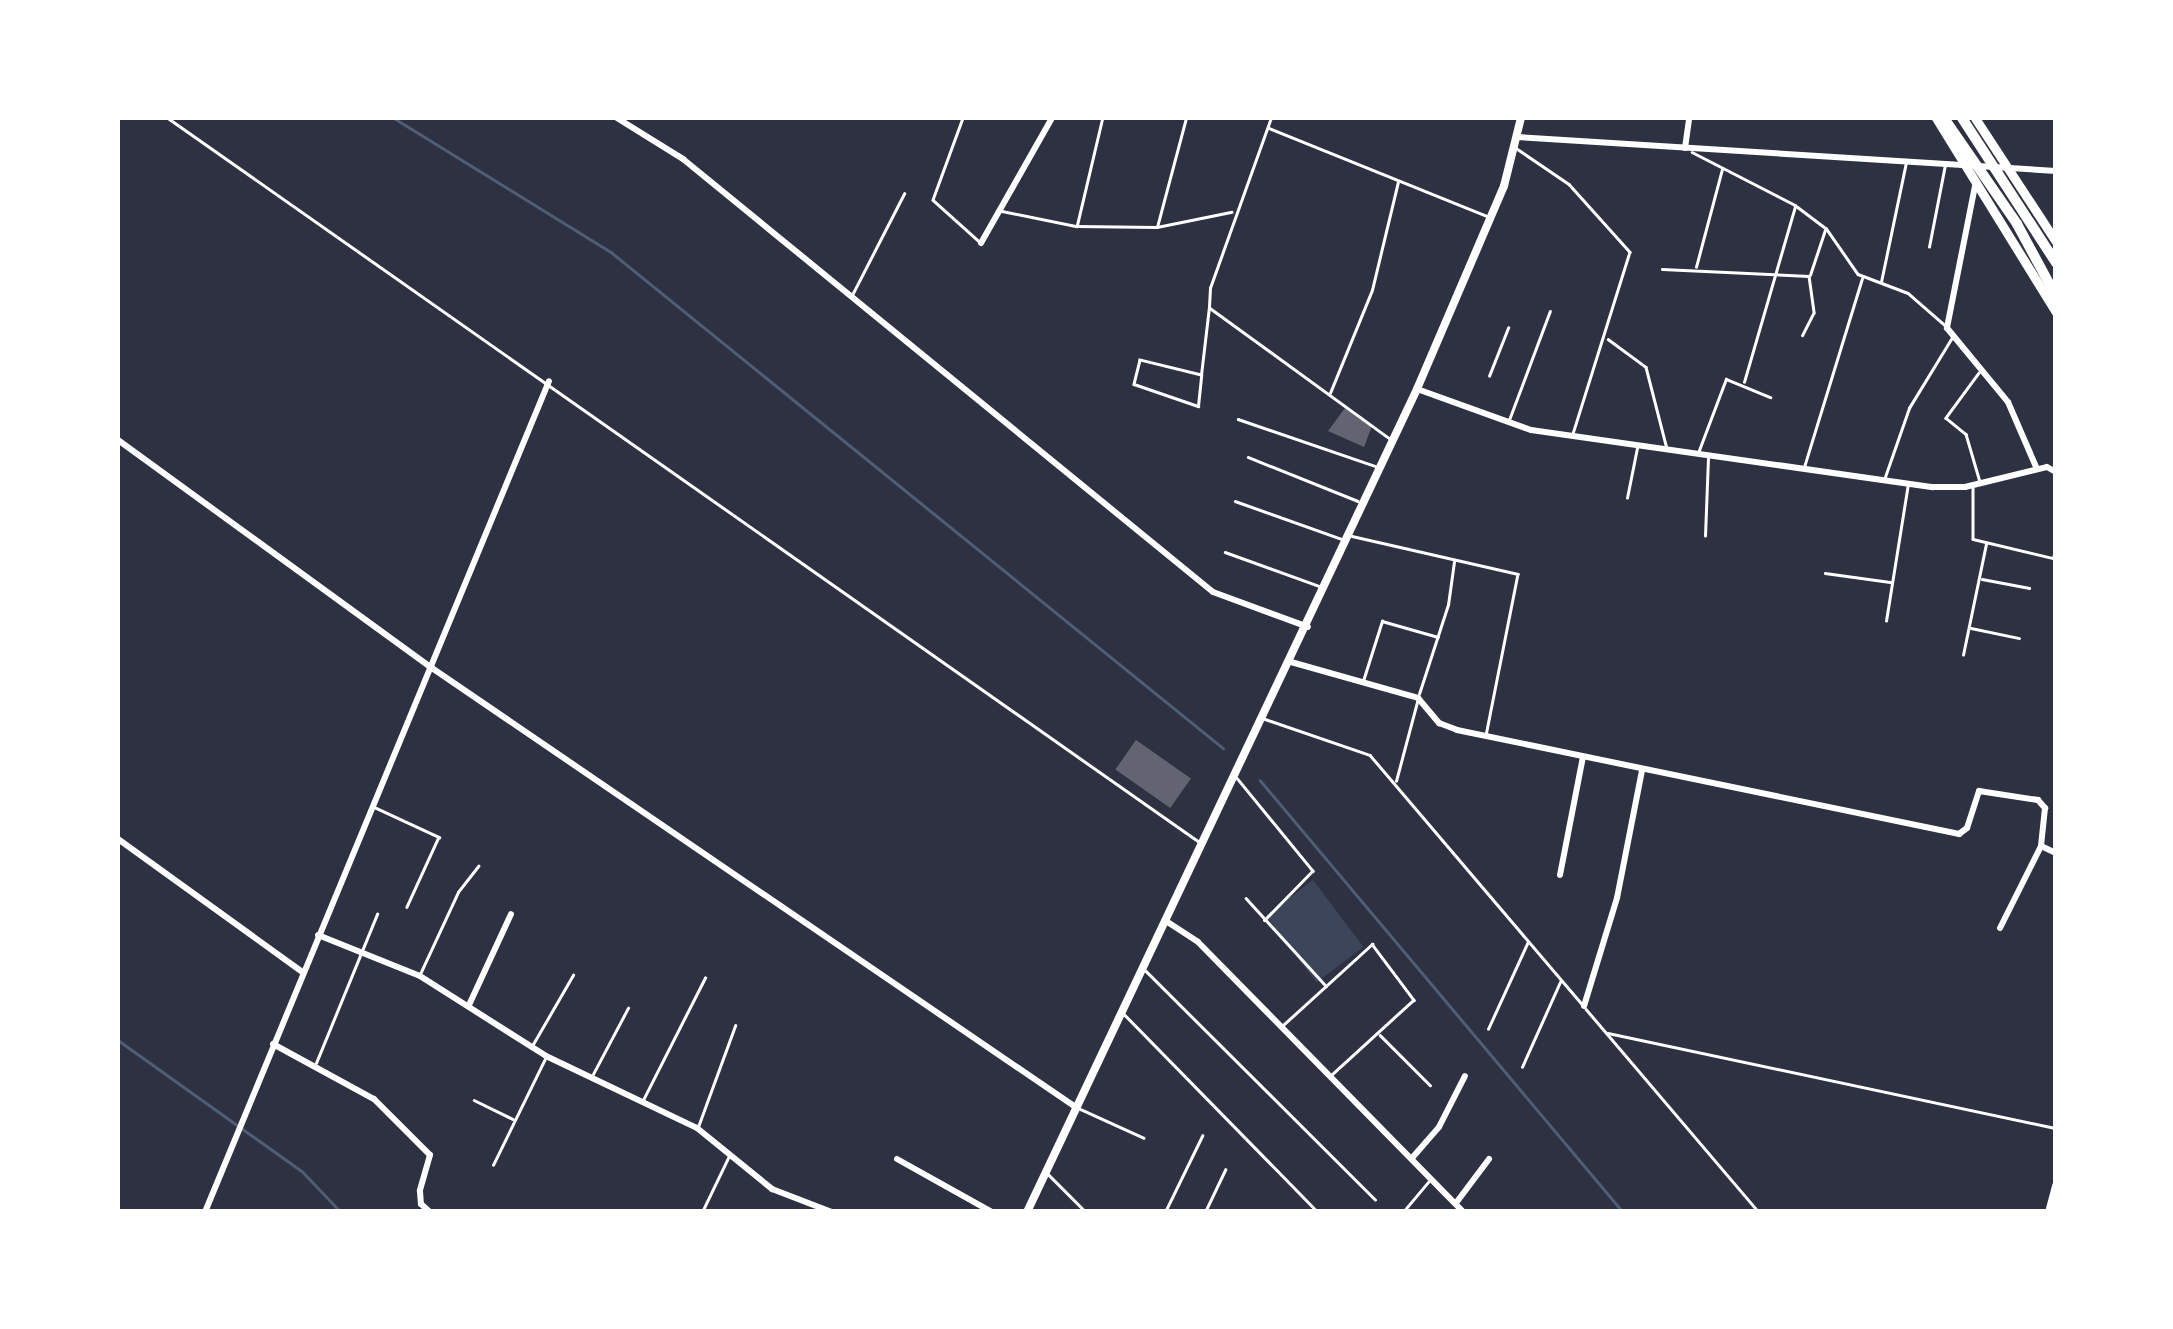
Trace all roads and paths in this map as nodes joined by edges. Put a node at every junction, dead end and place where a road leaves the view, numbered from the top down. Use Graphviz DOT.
graph roads {
  1 [pos="168,118"];
  2 [pos="617,118"];
  3 [pos="963,118"];
  4 [pos="1052,118"];
  5 [pos="1102,118"];
  6 [pos="1186,118"];
  7 [pos="1271,118"];
  8 [pos="1521,118"];
  9 [pos="1689,118"];
  10 [pos="1936,118"];
  11 [pos="1944,118"];
  12 [pos="1962,118"];
  13 [pos="1975,118"];
  14 [pos="1268,128"];
  15 [pos="1517,137"];
  16 [pos="1515,148"];
  17 [pos="1684,148"];
  18 [pos="1906,160"];
  19 [pos="1945,164"];
  20 [pos="1968,166"];
  21 [pos="1722,167"];
  22 [pos="2009,169"];
  23 [pos="2056,172"];
  24 [pos="1976,178"];
  25 [pos="1398,182"];
  26 [pos="904,194"];
  27 [pos="1795,205"];
  28 [pos="999,210"];
  29 [pos="1232,212"];
  30 [pos="1491,217"];
  31 [pos="1076,226"];
  32 [pos="1157,226"];
  33 [pos="1826,228"];
  34 [pos="2056,242"];
  35 [pos="980,243"];
  36 [pos="1928,246"];
  37 [pos="2056,263"];
  38 [pos="1662,269"];
  39 [pos="1695,270"];
  40 [pos="1775,276"];
  41 [pos="1810,276"];
  42 [pos="1863,277"];
  43 [pos="1880,283"];
  44 [pos="851,296"];
  45 [pos="2056,296"];
  46 [pos="1208,307"];
  47 [pos="1550,311"];
  48 [pos="2056,312"];
  49 [pos="1508,328"];
  50 [pos="1951,331"];
  51 [pos="1803,335"];
  52 [pos="1606,337"];
  53 [pos="1982,367"];
  54 [pos="1202,376"];
  55 [pos="1489,376"];
  56 [pos="549,380"];
  57 [pos="1744,382"];
  58 [pos="1417,389"];
  59 [pos="1329,394"];
  60 [pos="1770,397"];
  61 [pos="1238,419"];
  62 [pos="1508,422"];
  63 [pos="1572,437"];
  64 [pos="118,440"];
  65 [pos="1393,441"];
  66 [pos="1637,446"];
  67 [pos="1668,450"];
  68 [pos="1697,454"];
  69 [pos="1708,456"];
  70 [pos="1248,457"];
  71 [pos="1381,468"];
  72 [pos="1804,468"];
  73 [pos="2037,470"];
  74 [pos="2056,472"];
  75 [pos="1884,478"];
  76 [pos="1908,483"];
  77 [pos="1977,484"];
  78 [pos="1627,498"];
  79 [pos="1235,501"];
  80 [pos="1365,504"];
  81 [pos="1705,536"];
  82 [pos="1349,538"];
  83 [pos="1986,543"];
  84 [pos="2056,547"];
  85 [pos="1225,552"];
  86 [pos="1454,561"];
  87 [pos="1825,573"];
  88 [pos="1979,578"];
  89 [pos="1892,582"];
  90 [pos="1326,588"];
  91 [pos="2029,588"];
  92 [pos="1886,621"];
  93 [pos="1308,626"];
  94 [pos="1969,628"];
  95 [pos="1438,637"];
  96 [pos="2019,638"];
  97 [pos="1963,655"];
  98 [pos="1291,662"];
  99 [pos="429,666"];
  100 [pos="1363,682"];
  101 [pos="1418,698"];
  102 [pos="1264,719"];
  103 [pos="1486,736"];
  104 [pos="1584,757"];
  105 [pos="1642,770"];
  106 [pos="1236,777"];
  107 [pos="1396,785"];
  108 [pos="372,806"];
  109 [pos="118,839"];
  110 [pos="1204,844"];
  111 [pos="2041,846"];
  112 [pos="2056,853"];
  113 [pos="478,866"];
  114 [pos="1560,876"];
  115 [pos="1246,898"];
  116 [pos="407,908"];
  117 [pos="376,914"];
  118 [pos="511,914"];
  119 [pos="1265,920"];
  120 [pos="1166,922"];
  121 [pos="2000,928"];
  122 [pos="318,935"];
  123 [pos="1528,941"];
  124 [pos="360,954"];
  125 [pos="1144,969"];
  126 [pos="302,971"];
  127 [pos="573,975"];
  128 [pos="420,976"];
  129 [pos="704,978"];
  130 [pos="1562,980"];
  131 [pos="1327,987"];
  132 [pos="469,1005"];
  133 [pos="1584,1006"];
  134 [pos="628,1008"];
  135 [pos="1122,1013"];
  136 [pos="735,1026"];
  137 [pos="1282,1026"];
  138 [pos="1488,1029"];
  139 [pos="1606,1032"];
  140 [pos="1379,1034"];
  141 [pos="273,1044"];
  142 [pos="531,1048"];
  143 [pos="546,1056"];
  144 [pos="316,1064"];
  145 [pos="1522,1067"];
  146 [pos="1332,1075"];
  147 [pos="1465,1076"];
  148 [pos="592,1077"];
  149 [pos="1430,1085"];
  150 [pos="474,1100"];
  151 [pos="643,1101"];
  152 [pos="1077,1108"];
  153 [pos="516,1120"];
  154 [pos="697,1128"];
  155 [pos="2056,1128"];
  156 [pos="1202,1136"];
  157 [pos="1144,1138"];
  158 [pos="728,1158"];
  159 [pos="1412,1158"];
  160 [pos="1489,1158"];
  161 [pos="897,1159"];
  162 [pos="494,1166"];
  163 [pos="1225,1170"];
  164 [pos="1046,1172"];
  165 [pos="1432,1178"];
  166 [pos="2056,1185"];
  167 [pos="1375,1200"];
  168 [pos="1456,1203"];
  169 [pos="205,1212"];
  170 [pos="430,1212"];
  171 [pos="702,1212"];
  172 [pos="832,1212"];
  173 [pos="992,1212"];
  174 [pos="1026,1212"];
  175 [pos="1086,1212"];
  176 [pos="1165,1212"];
  177 [pos="1205,1212"];
  178 [pos="1318,1212"];
  179 [pos="1403,1212"];
  180 [pos="1463,1212"];
  181 [pos="1759,1212"];
  182 [pos="2049,1212"];
  1 -- 56 [label="lane"];
  2 -- 44 [label="street"];
  3 -- 35 [label="lane"];
  4 -- 28 [label="street"];
  5 -- 31 [label="lane"];
  6 -- 32 [label="lane"];
  7 -- 14 [label="lane"];
  8 -- 15 [label="street"];
  9 -- 17 [label="street"];
  10 -- 20 [label="main road"];
  11 -- 45 [label="highway"];
  12 -- 37 [label="highway"];
  13 -- 22 [label="main road"];
  14 -- 25 [label="lane"];
  14 -- 29 [label="lane"];
  15 -- 16 [label="street"];
  15 -- 17 [label="street"];
  16 -- 30 [label="street"];
  16 -- 52 [label="lane"];
  17 -- 18 [label="street"];
  17 -- 21 [label="lane"];
  18 -- 19 [label="street"];
  18 -- 43 [label="lane"];
  19 -- 20 [label="street"];
  19 -- 36 [label="lane"];
  20 -- 22 [label="street"];
  20 -- 24 [label="main road"];
  21 -- 27 [label="lane"];
  21 -- 39 [label="lane"];
  22 -- 23 [label="street"];
  22 -- 34 [label="main road"];
  24 -- 48 [label="main road"];
  24 -- 50 [label="street"];
  25 -- 30 [label="lane"];
  25 -- 59 [label="lane"];
  26 -- 44 [label="lane"];
  27 -- 33 [label="lane"];
  27 -- 40 [label="lane"];
  28 -- 31 [label="lane"];
  28 -- 35 [label="street"];
  29 -- 32 [label="lane"];
  29 -- 46 [label="lane"];
  30 -- 58 [label="street"];
  31 -- 32 [label="lane"];
  33 -- 41 [label="lane"];
  33 -- 42 [label="lane"];
  38 -- 39 [label="lane"];
  39 -- 40 [label="lane"];
  40 -- 41 [label="lane"];
  40 -- 57 [label="lane"];
  41 -- 51 [label="lane"];
  42 -- 43 [label="lane"];
  42 -- 72 [label="lane"];
  43 -- 50 [label="lane"];
  44 -- 93 [label="street"];
  46 -- 54 [label="lane"];
  46 -- 59 [label="lane"];
  47 -- 62 [label="lane"];
  49 -- 55 [label="lane"];
  50 -- 53 [label="street"];
  50 -- 75 [label="lane"];
  52 -- 63 [label="lane"];
  52 -- 67 [label="lane"];
  53 -- 73 [label="street"];
  53 -- 77 [label="lane"];
  54 -- 54 [label="lane"];
  56 -- 99 [label="street"];
  56 -- 110 [label="lane"];
  57 -- 60 [label="lane"];
  57 -- 68 [label="lane"];
  58 -- 62 [label="street"];
  58 -- 65 [label="street"];
  59 -- 65 [label="lane"];
  61 -- 71 [label="lane"];
  62 -- 63 [label="street"];
  63 -- 66 [label="street"];
  64 -- 99 [label="street"];
  65 -- 71 [label="street"];
  66 -- 67 [label="street"];
  66 -- 78 [label="lane"];
  67 -- 68 [label="street"];
  68 -- 69 [label="street"];
  69 -- 72 [label="street"];
  69 -- 81 [label="lane"];
  70 -- 80 [label="lane"];
  71 -- 80 [label="street"];
  72 -- 75 [label="street"];
  73 -- 74 [label="street"];
  73 -- 77 [label="street"];
  75 -- 76 [label="street"];
  76 -- 77 [label="street"];
  76 -- 89 [label="lane"];
  77 -- 83 [label="lane"];
  79 -- 82 [label="lane"];
  80 -- 82 [label="street"];
  82 -- 86 [label="lane"];
  82 -- 90 [label="street"];
  83 -- 84 [label="lane"];
  83 -- 88 [label="lane"];
  85 -- 90 [label="lane"];
  86 -- 95 [label="lane"];
  86 -- 103 [label="lane"];
  87 -- 89 [label="lane"];
  88 -- 91 [label="lane"];
  88 -- 94 [label="lane"];
  89 -- 92 [label="lane"];
  90 -- 93 [label="street"];
  93 -- 98 [label="street"];
  94 -- 96 [label="lane"];
  94 -- 97 [label="lane"];
  95 -- 100 [label="lane"];
  95 -- 101 [label="lane"];
  98 -- 100 [label="street"];
  98 -- 102 [label="street"];
  99 -- 108 [label="street"];
  99 -- 152 [label="street"];
  100 -- 101 [label="street"];
  101 -- 103 [label="street"];
  101 -- 107 [label="lane"];
  102 -- 106 [label="street"];
  102 -- 107 [label="lane"];
  103 -- 104 [label="street"];
  104 -- 105 [label="street"];
  104 -- 114 [label="street"];
  105 -- 111 [label="street"];
  105 -- 133 [label="street"];
  106 -- 110 [label="street"];
  106 -- 119 [label="lane"];
  107 -- 123 [label="lane"];
  108 -- 116 [label="lane"];
  108 -- 122 [label="street"];
  109 -- 126 [label="street"];
  110 -- 120 [label="street"];
  111 -- 112 [label="street"];
  111 -- 121 [label="street"];
  113 -- 128 [label="lane"];
  115 -- 119 [label="lane"];
  117 -- 124 [label="lane"];
  118 -- 132 [label="street"];
  119 -- 131 [label="lane"];
  120 -- 125 [label="street"];
  120 -- 137 [label="street"];
  122 -- 124 [label="street"];
  122 -- 126 [label="street"];
  123 -- 130 [label="lane"];
  123 -- 138 [label="lane"];
  124 -- 128 [label="street"];
  124 -- 144 [label="lane"];
  125 -- 135 [label="street"];
  125 -- 167 [label="lane"];
  126 -- 141 [label="street"];
  127 -- 142 [label="lane"];
  128 -- 132 [label="street"];
  129 -- 151 [label="lane"];
  130 -- 133 [label="lane"];
  130 -- 145 [label="lane"];
  131 -- 137 [label="lane"];
  131 -- 140 [label="lane"];
  132 -- 142 [label="street"];
  133 -- 139 [label="lane"];
  134 -- 148 [label="lane"];
  135 -- 152 [label="street"];
  135 -- 178 [label="lane"];
  136 -- 154 [label="lane"];
  137 -- 146 [label="street"];
  139 -- 155 [label="lane"];
  139 -- 181 [label="lane"];
  140 -- 146 [label="lane"];
  140 -- 149 [label="lane"];
  141 -- 144 [label="street"];
  141 -- 169 [label="street"];
  142 -- 143 [label="street"];
  143 -- 148 [label="street"];
  143 -- 153 [label="lane"];
  144 -- 170 [label="street"];
  146 -- 159 [label="street"];
  147 -- 159 [label="street"];
  148 -- 151 [label="street"];
  150 -- 153 [label="lane"];
  151 -- 154 [label="street"];
  152 -- 157 [label="lane"];
  152 -- 164 [label="street"];
  153 -- 162 [label="lane"];
  154 -- 158 [label="street"];
  156 -- 176 [label="lane"];
  158 -- 171 [label="lane"];
  158 -- 172 [label="street"];
  159 -- 165 [label="street"];
  160 -- 168 [label="street"];
  161 -- 173 [label="street"];
  163 -- 177 [label="lane"];
  164 -- 174 [label="street"];
  164 -- 175 [label="lane"];
  165 -- 168 [label="street"];
  165 -- 179 [label="lane"];
  166 -- 182 [label="main road"];
  168 -- 180 [label="street"];
}
